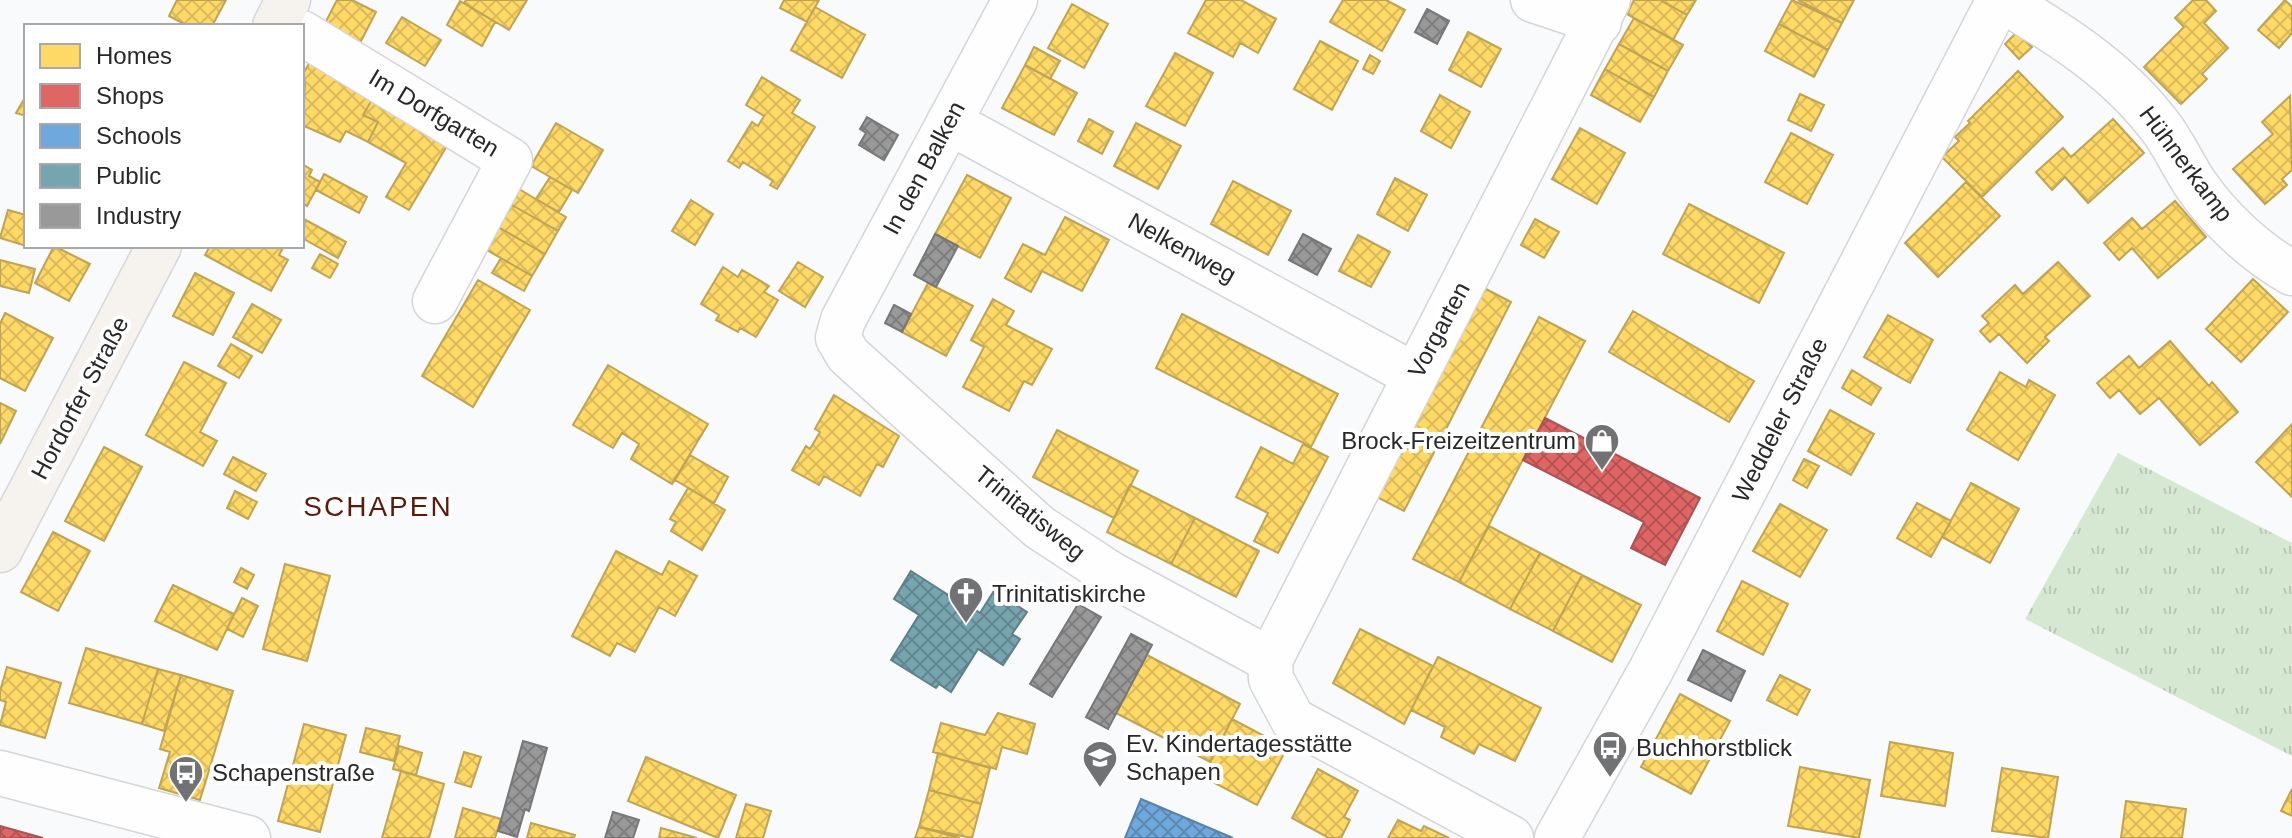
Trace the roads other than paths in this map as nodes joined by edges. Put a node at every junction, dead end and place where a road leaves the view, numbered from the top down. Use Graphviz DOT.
graph roads {
  1 [pos="1015,0"];
  2 [pos="1533,0"];
  3 [pos="2000,0"];
  4 [pos="1603,11"];
  5 [pos="304,32"];
  6 [pos="949,122"];
  7 [pos="158,248"];
  8 [pos="2292,273"];
  9 [pos="435,301"];
  10 [pos="838,338"];
  11 [pos="1414,375"];
  12 [pos="0,550"];
  13 [pos="1270,660"];
  14 [pos="0,773"];
  15 [pos="248,838"];
  16 [pos="1511,838"];
  17 [pos="1557,838"];
  1 -- 6 [label="street, In den Balken"];
  2 -- 4 [label="street"];
  3 -- 8 [label="street, Hühnerkamp"];
  3 -- 17 [label="street, Weddeler Straße"];
  4 -- 11 [label="street, Vorgarten"];
  5 -- 9 [label="street, Im Dorfgarten"];
  6 -- 10 [label="street, In den Balken"];
  6 -- 11 [label="street, Nelkenweg"];
  7 -- 12 [label="main road, Hordorfer Straße"];
  10 -- 13 [label="street, Trinitatisweg"];
  11 -- 13 [label="street, Vorgarten"];
  13 -- 16 [label="street"];
  14 -- 15 [label="street"];
}
